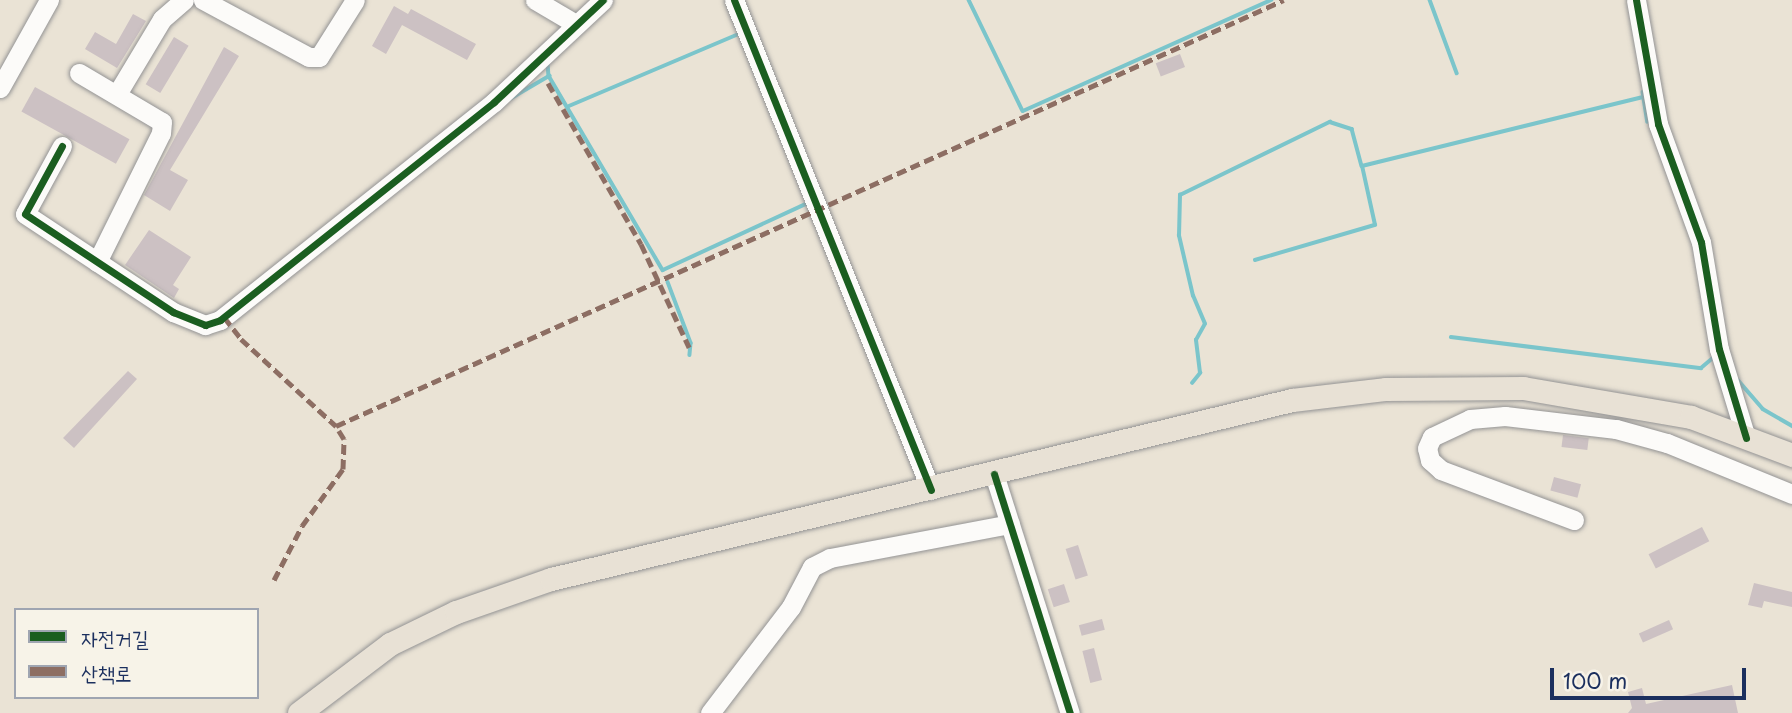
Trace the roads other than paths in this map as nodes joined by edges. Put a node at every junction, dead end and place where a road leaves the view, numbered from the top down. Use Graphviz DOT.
graph roads {
  1 [pos="49,0"];
  2 [pos="184,0"];
  3 [pos="203,0"];
  4 [pos="355,0"];
  5 [pos="535,0"];
  6 [pos="603,0"];
  7 [pos="734,0"];
  8 [pos="1636,0"];
  9 [pos="574,23"];
  10 [pos="79,73"];
  11 [pos="0,88"];
  12 [pos="117,93"];
  13 [pos="62,146"];
  14 [pos="97,262"];
  15 [pos="1746,438"];
  16 [pos="1792,455"];
  17 [pos="994,474"];
  18 [pos="932,490"];
  19 [pos="1792,494"];
  20 [pos="1574,520"];
  21 [pos="1010,524"];
  22 [pos="721,708"];
  23 [pos="299,713"];
  24 [pos="1070,713"];
  1 -- 11 [label="street"];
  2 -- 12 [label="street"];
  3 -- 4 [label="street"];
  5 -- 9 [label="street"];
  6 -- 9 [label="street"];
  7 -- 18 [label="street"];
  8 -- 15 [label="street"];
  9 -- 14 [label="street"];
  10 -- 12 [label="street"];
  12 -- 14 [label="street"];
  13 -- 14 [label="street"];
  15 -- 16 [label="main road"];
  15 -- 17 [label="main road"];
  17 -- 18 [label="main road"];
  17 -- 21 [label="street"];
  18 -- 23 [label="main road"];
  19 -- 20 [label="street"];
  21 -- 22 [label="street"];
  21 -- 24 [label="street"];
}
